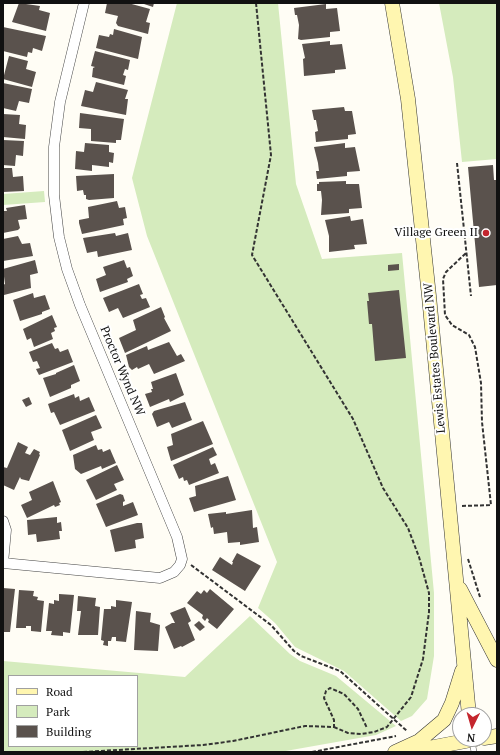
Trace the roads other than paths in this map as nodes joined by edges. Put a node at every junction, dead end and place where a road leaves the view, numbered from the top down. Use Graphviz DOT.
graph roads {
  1 [pos="84,3"];
  2 [pos="392,3"];
  3 [pos="3,521"];
  4 [pos="3,563"];
  5 [pos="456,582"];
  6 [pos="497,660"];
  7 [pos="464,663"];
  8 [pos="468,707"];
  9 [pos="452,745"];
  10 [pos="395,752"];
  11 [pos="406,752"];
  1 -- 4 [label="street, Proctor Wynd NW"];
  2 -- 5 [label="main road, Lewis Estates Boulevard NW"];
  3 -- 4 [label="street"];
  5 -- 6 [label="main road"];
  5 -- 7 [label="main road, Lewis Estates Boulevard NW"];
  7 -- 8 [label="main road, Lewis Estates Boulevard NW"];
  7 -- 10 [label="main road"];
  9 -- 11 [label="main road"];
}
